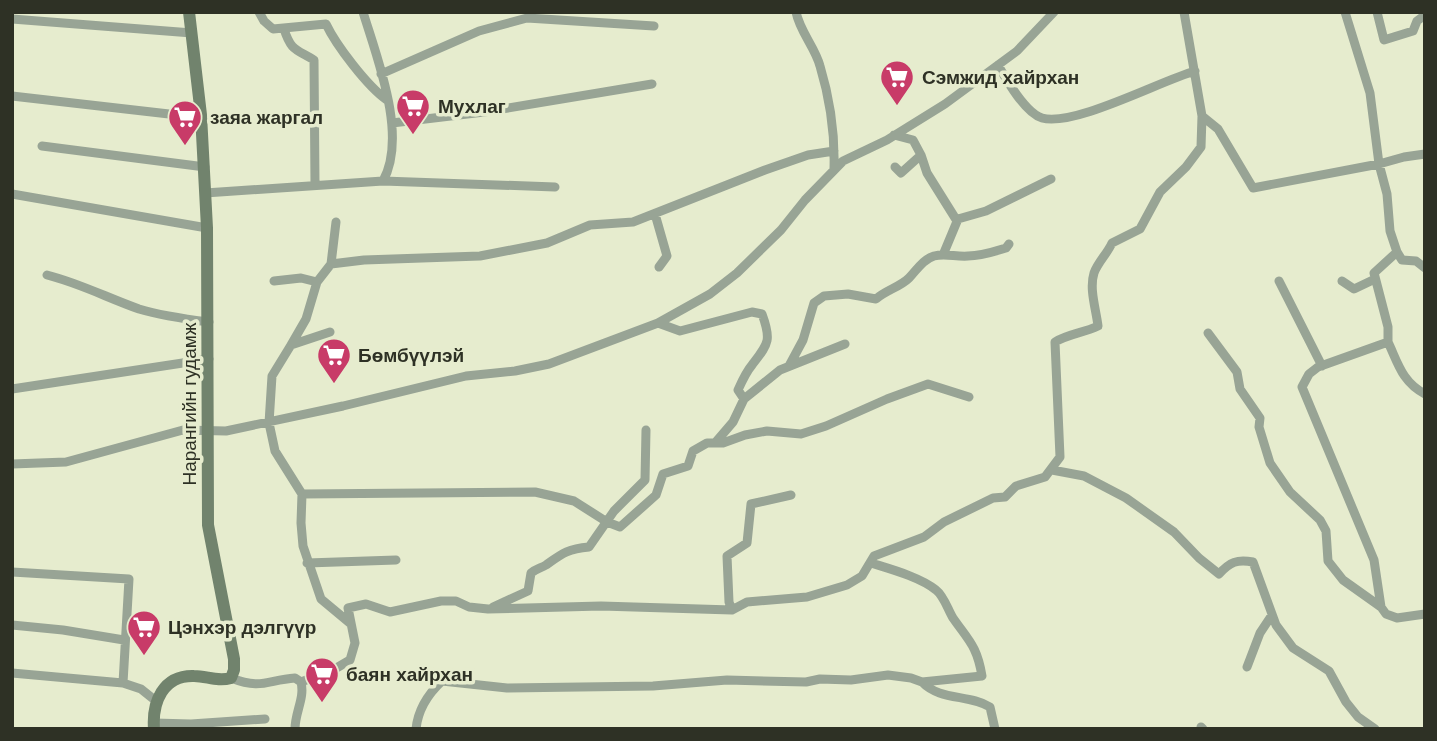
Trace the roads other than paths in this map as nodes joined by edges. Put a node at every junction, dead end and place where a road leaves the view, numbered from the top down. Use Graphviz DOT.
graph roads {
  1 [pos="190,12"];
  2 [pos="259,12"];
  3 [pos="363,12"];
  4 [pos="796,12"];
  5 [pos="1054,12"];
  6 [pos="1184,12"];
  7 [pos="1345,12"];
  8 [pos="1377,12"];
  9 [pos="1425,15"];
  10 [pos="12,19"];
  11 [pos="654,26"];
  12 [pos="284,29"];
  13 [pos="192,33"];
  14 [pos="998,65"];
  15 [pos="1195,71"];
  16 [pos="381,75"];
  17 [pos="652,84"];
  18 [pos="12,96"];
  19 [pos="387,100"];
  20 [pos="201,115"];
  21 [pos="1202,116"];
  22 [pos="392,123"];
  23 [pos="894,135"];
  24 [pos="42,146"];
  25 [pos="834,151"];
  26 [pos="1425,154"];
  27 [pos="921,155"];
  28 [pos="1379,164"];
  29 [pos="205,167"];
  30 [pos="895,167"];
  31 [pos="834,169"];
  32 [pos="1051,178"];
  33 [pos="383,181"];
  34 [pos="315,185"];
  35 [pos="555,187"];
  36 [pos="205,193"];
  37 [pos="12,194"];
  38 [pos="655,214"];
  39 [pos="957,221"];
  40 [pos="336,222"];
  41 [pos="207,228"];
  42 [pos="1009,244"];
  43 [pos="1397,252"];
  44 [pos="943,255"];
  45 [pos="331,264"];
  46 [pos="659,267"];
  47 [pos="1425,268"];
  48 [pos="47,275"];
  49 [pos="1376,279"];
  50 [pos="274,281"];
  51 [pos="1279,281"];
  52 [pos="1342,281"];
  53 [pos="317,282"];
  54 [pos="209,322"];
  55 [pos="658,323"];
  56 [pos="330,332"];
  57 [pos="1209,333"];
  58 [pos="1388,342"];
  59 [pos="845,344"];
  60 [pos="291,345"];
  61 [pos="209,359"];
  62 [pos="789,366"];
  63 [pos="1322,366"];
  64 [pos="12,389"];
  65 [pos="1425,394"];
  66 [pos="969,397"];
  67 [pos="744,400"];
  68 [pos="269,423"];
  69 [pos="209,430"];
  70 [pos="646,430"];
  71 [pos="715,443"];
  72 [pos="12,464"];
  73 [pos="1052,470"];
  74 [pos="302,494"];
  75 [pos="790,495"];
  76 [pos="607,522"];
  77 [pos="396,560"];
  78 [pos="307,563"];
  79 [pos="871,563"];
  80 [pos="12,572"];
  81 [pos="1381,607"];
  82 [pos="488,609"];
  83 [pos="732,610"];
  84 [pos="1425,614"];
  85 [pos="1272,615"];
  86 [pos="351,624"];
  87 [pos="12,625"];
  88 [pos="124,640"];
  89 [pos="1247,667"];
  90 [pos="12,673"];
  91 [pos="232,678"];
  92 [pos="301,682"];
  93 [pos="922,682"];
  94 [pos="122,683"];
  95 [pos="156,701"];
  96 [pos="265,719"];
  97 [pos="154,726"];
  98 [pos="295,729"];
  99 [pos="416,729"];
  100 [pos="995,729"];
  101 [pos="1375,729"];
  1 -- 13 [label="main road, Нарангийн гудамж"];
  2 -- 12 [label="street"];
  3 -- 16 [label="street"];
  4 -- 25 [label="street"];
  5 -- 14 [label="street"];
  6 -- 15 [label="street"];
  7 -- 28 [label="street"];
  8 -- 9 [label="street"];
  10 -- 13 [label="street"];
  11 -- 16 [label="street"];
  12 -- 19 [label="street"];
  12 -- 34 [label="street"];
  13 -- 20 [label="main road, Нарангийн гудамж"];
  14 -- 15 [label="street"];
  14 -- 23 [label="street"];
  15 -- 21 [label="street"];
  16 -- 19 [label="street"];
  17 -- 22 [label="street"];
  18 -- 20 [label="street"];
  19 -- 22 [label="street"];
  20 -- 29 [label="main road, Нарангийн гудамж"];
  21 -- 28 [label="street"];
  21 -- 73 [label="street"];
  22 -- 33 [label="street"];
  23 -- 27 [label="street"];
  23 -- 31 [label="street"];
  24 -- 29 [label="street"];
  25 -- 31 [label="street"];
  25 -- 38 [label="street"];
  26 -- 28 [label="street"];
  27 -- 30 [label="street"];
  27 -- 39 [label="street"];
  28 -- 43 [label="street"];
  29 -- 36 [label="main road, Нарангийн гудамж"];
  31 -- 55 [label="street"];
  32 -- 39 [label="street"];
  33 -- 34 [label="street"];
  33 -- 35 [label="street"];
  34 -- 36 [label="street"];
  36 -- 41 [label="main road, Нарангийн гудамж"];
  37 -- 41 [label="street"];
  38 -- 45 [label="street"];
  38 -- 46 [label="street"];
  39 -- 44 [label="street"];
  40 -- 45 [label="street"];
  41 -- 54 [label="main road, Нарангийн гудамж"];
  42 -- 44 [label="street"];
  43 -- 47 [label="street"];
  43 -- 49 [label="street"];
  44 -- 62 [label="street"];
  45 -- 53 [label="street"];
  48 -- 54 [label="street"];
  49 -- 52 [label="street"];
  49 -- 58 [label="street"];
  50 -- 53 [label="street"];
  51 -- 63 [label="street"];
  53 -- 60 [label="street"];
  54 -- 61 [label="main road, Нарангийн гудамж"];
  55 -- 67 [label="street"];
  55 -- 68 [label="street"];
  56 -- 60 [label="street"];
  57 -- 81 [label="street"];
  58 -- 63 [label="street"];
  58 -- 65 [label="street"];
  59 -- 62 [label="street"];
  60 -- 68 [label="street"];
  61 -- 64 [label="street"];
  61 -- 69 [label="main road, Нарангийн гудамж"];
  62 -- 67 [label="street"];
  63 -- 81 [label="street"];
  66 -- 71 [label="street"];
  67 -- 71 [label="street"];
  68 -- 69 [label="street"];
  68 -- 74 [label="street"];
  69 -- 72 [label="street"];
  69 -- 91 [label="main road, Нарангийн гудамж"];
  70 -- 76 [label="street"];
  71 -- 76 [label="street"];
  73 -- 79 [label="street"];
  73 -- 85 [label="street"];
  74 -- 76 [label="street"];
  74 -- 78 [label="street"];
  75 -- 83 [label="street"];
  76 -- 82 [label="street"];
  77 -- 78 [label="street"];
  78 -- 86 [label="street"];
  79 -- 83 [label="street"];
  79 -- 93 [label="street"];
  80 -- 88 [label="street"];
  81 -- 84 [label="street"];
  82 -- 83 [label="street"];
  82 -- 86 [label="street"];
  85 -- 89 [label="street"];
  85 -- 101 [label="street"];
  86 -- 92 [label="street"];
  87 -- 88 [label="street"];
  88 -- 94 [label="street"];
  90 -- 94 [label="street"];
  91 -- 92 [label="street"];
  91 -- 95 [label="main road"];
  92 -- 98 [label="street"];
  93 -- 99 [label="street"];
  93 -- 100 [label="street"];
  94 -- 95 [label="street"];
  95 -- 97 [label="main road"];
  96 -- 97 [label="street"];
}
